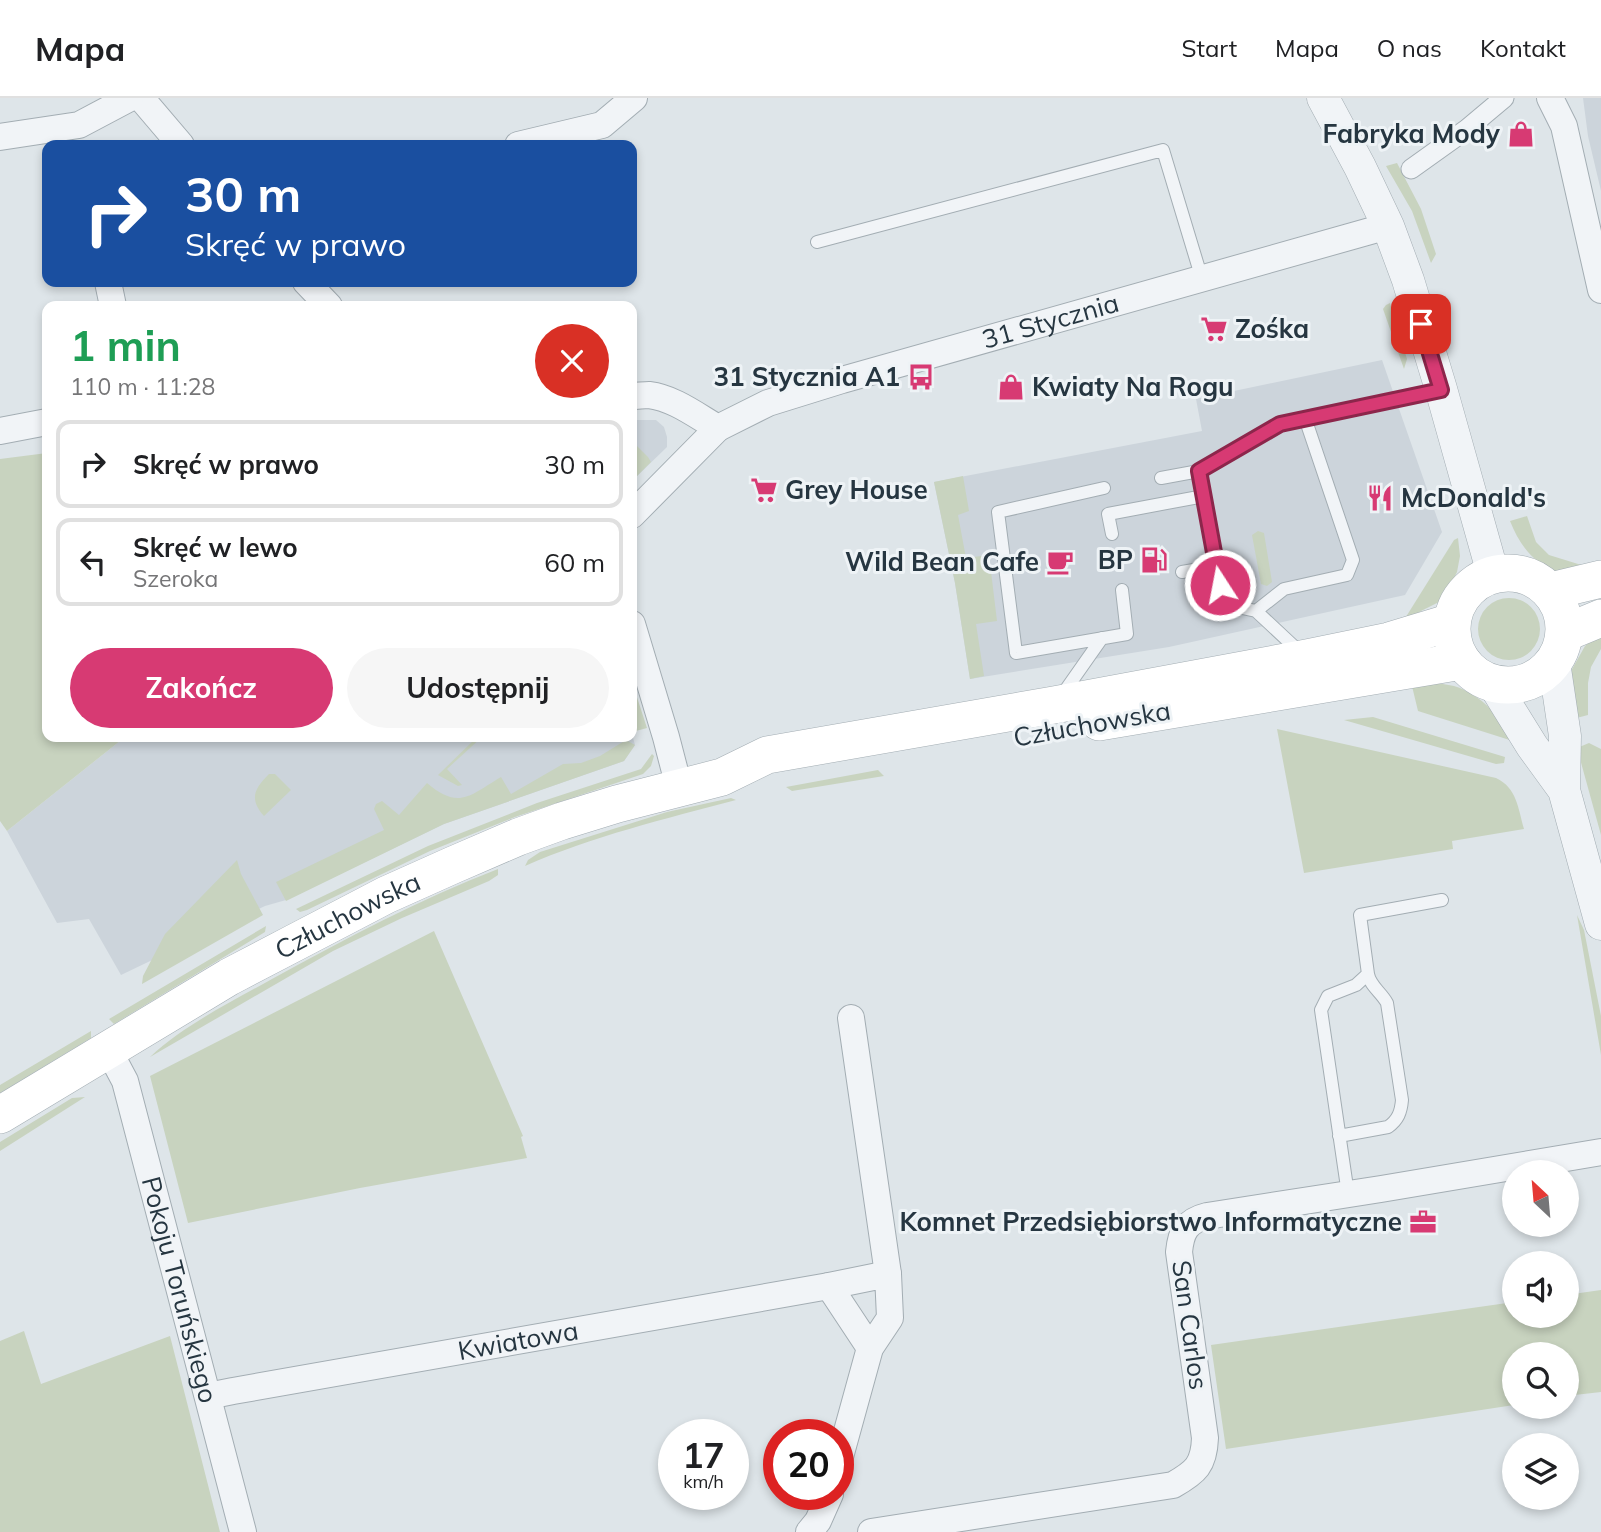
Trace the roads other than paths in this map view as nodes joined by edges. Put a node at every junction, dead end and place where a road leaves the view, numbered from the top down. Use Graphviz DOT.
graph roads {
  1 [pos="130,98"];
  2 [pos="141,98"];
  3 [pos="634,98"];
  4 [pos="1323,98"];
  5 [pos="1504,98"];
  6 [pos="1550,98"];
  7 [pos="81,135"];
  8 [pos="0,137"];
  9 [pos="177,140"];
  10 [pos="538,140"];
  11 [pos="1411,169"];
  12 [pos="1388,226"];
  13 [pos="817,242"];
  14 [pos="1202,279"];
  15 [pos="311,287"];
  16 [pos="1601,290"];
  17 [pos="324,301"];
  18 [pos="1441,390"];
  19 [pos="637,396"];
  20 [pos="1305,418"];
  21 [pos="42,423"];
  22 [pos="718,428"];
  23 [pos="0,430"];
  24 [pos="1199,471"];
  25 [pos="1161,478"];
  26 [pos="1104,488"];
  27 [pos="1204,496"];
  28 [pos="637,510"];
  29 [pos="1112,534"];
  30 [pos="1217,566"];
  31 [pos="1182,572"];
  32 [pos="1493,574"];
  33 [pos="1601,579"];
  34 [pos="1122,590"];
  35 [pos="1551,591"];
  36 [pos="1256,611"];
  37 [pos="1601,618"];
  38 [pos="1452,622"];
  39 [pos="1102,638"];
  40 [pos="637,641"];
  41 [pos="1560,648"];
  42 [pos="1307,658"];
  43 [pos="1462,661"];
  44 [pos="1493,683"];
  45 [pos="1054,705"];
  46 [pos="722,777"];
  47 [pos="679,787"];
  48 [pos="1564,790"];
  49 [pos="1442,900"];
  50 [pos="1601,924"];
  51 [pos="1368,974"];
  52 [pos="851,1018"];
  53 [pos="108,1049"];
  54 [pos="0,1115"];
  55 [pos="1339,1136"];
  56 [pos="1601,1152"];
  57 [pos="1348,1194"];
  58 [pos="888,1274"];
  59 [pos="829,1286"];
  60 [pos="870,1348"];
  61 [pos="208,1396"];
  62 [pos="850,1419"];
  63 [pos="826,1510"];
  64 [pos="821,1528"];
  65 [pos="243,1532"];
  66 [pos="871,1532"];
  1 -- 7 [label="street"];
  2 -- 9 [label="street"];
  3 -- 10 [label="street"];
  4 -- 12 [label="street"];
  5 -- 11 [label="street"];
  6 -- 16 [label="street"];
  7 -- 8 [label="street"];
  12 -- 14 [label="street, 31 Stycznia"];
  12 -- 18 [label="street"];
  13 -- 14 [label="lane"];
  14 -- 22 [label="street, 31 Stycznia"];
  15 -- 17 [label="street"];
  18 -- 20 [label="lane"];
  18 -- 32 [label="street"];
  19 -- 22 [label="street"];
  20 -- 24 [label="lane"];
  20 -- 36 [label="lane"];
  21 -- 23 [label="street"];
  22 -- 28 [label="street, 31 Stycznia"];
  24 -- 25 [label="lane"];
  24 -- 27 [label="lane"];
  26 -- 39 [label="lane"];
  27 -- 29 [label="lane"];
  27 -- 30 [label="lane"];
  30 -- 31 [label="lane"];
  30 -- 36 [label="lane"];
  32 -- 35 [label="main road"];
  32 -- 38 [label="main road"];
  33 -- 35 [label="main road"];
  34 -- 39 [label="lane"];
  35 -- 41 [label="main road"];
  36 -- 42 [label="lane"];
  37 -- 41 [label="main road"];
  38 -- 42 [label="main road, Człuchowska"];
  38 -- 43 [label="main road"];
  39 -- 45 [label="lane"];
  40 -- 47 [label="street"];
  41 -- 44 [label="main road"];
  41 -- 48 [label="street"];
  42 -- 45 [label="main road, Człuchowska"];
  43 -- 44 [label="main road"];
  43 -- 46 [label="main road, Człuchowska"];
  44 -- 48 [label="street"];
  45 -- 46 [label="main road, Człuchowska"];
  46 -- 47 [label="main road, Człuchowska"];
  47 -- 53 [label="main road, Człuchowska"];
  48 -- 50 [label="street"];
  49 -- 51 [label="lane"];
  51 -- 55 [label="lane"];
  51 -- 55 [label="lane"];
  52 -- 58 [label="street"];
  53 -- 54 [label="main road, Człuchowska"];
  53 -- 61 [label="street, Pokoju Toruńskiego"];
  55 -- 57 [label="lane"];
  56 -- 57 [label="street, San Carlos"];
  57 -- 66 [label="street, San Carlos"];
  58 -- 59 [label="street, Kwiatowa"];
  58 -- 60 [label="street"];
  59 -- 60 [label="street"];
  59 -- 61 [label="street, Kwiatowa"];
  60 -- 62 [label="street"];
  61 -- 65 [label="street, Pokoju Toruńskiego"];
  63 -- 64 [label="street"];
}
